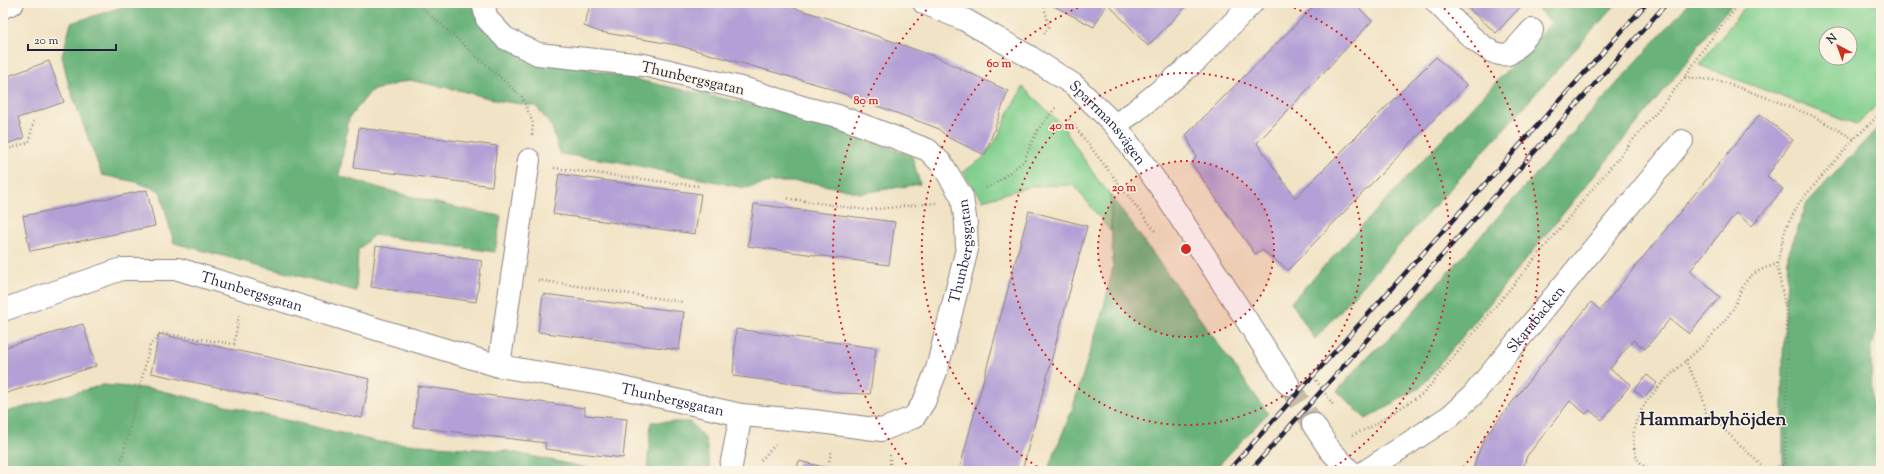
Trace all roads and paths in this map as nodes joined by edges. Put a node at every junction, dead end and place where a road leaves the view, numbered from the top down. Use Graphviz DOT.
graph roads {
  1 [pos="13,3"];
  2 [pos="416,3"];
  3 [pos="483,3"];
  4 [pos="924,3"];
  5 [pos="1252,3"];
  6 [pos="1437,3"];
  7 [pos="1740,3"];
  8 [pos="3,7"];
  9 [pos="1532,30"];
  10 [pos="1684,77"];
  11 [pos="1058,105"];
  12 [pos="1881,113"];
  13 [pos="34,119"];
  14 [pos="533,123"];
  15 [pos="1115,125"];
  16 [pos="1854,139"];
  17 [pos="1682,141"];
  18 [pos="3,151"];
  19 [pos="529,160"];
  20 [pos="995,184"];
  21 [pos="698,186"];
  22 [pos="962,196"];
  23 [pos="784,198"];
  24 [pos="1777,264"];
  25 [pos="534,279"];
  26 [pos="244,289"];
  27 [pos="683,302"];
  28 [pos="3,310"];
  29 [pos="1685,360"];
  30 [pos="499,366"];
  31 [pos="1288,384"];
  32 [pos="741,415"];
  33 [pos="1313,424"];
  34 [pos="1330,450"];
  35 [pos="1783,464"];
  36 [pos="1766,470"];
  37 [pos="119,471"];
  38 [pos="730,471"];
  39 [pos="1350,471"];
  40 [pos="1366,471"];
  41 [pos="1650,471"];
  42 [pos="1714,471"];
  43 [pos="1784,471"];
  1 -- 8 [label="street"];
  2 -- 14 [label="path"];
  3 -- 22 [label="street, Thunbergsgatan"];
  4 -- 15 [label="street, Sparrmansvägen"];
  5 -- 15 [label="street"];
  6 -- 9 [label="street"];
  7 -- 10 [label="path"];
  10 -- 16 [label="path"];
  10 -- 34 [label="path"];
  11 -- 20 [label="path"];
  12 -- 16 [label="path"];
  13 -- 18 [label="path"];
  15 -- 31 [label="street, Sparrmansvägen"];
  16 -- 24 [label="path"];
  17 -- 40 [label="street, Skarabacken"];
  19 -- 21 [label="path"];
  19 -- 30 [label="street"];
  22 -- 23 [label="path"];
  22 -- 32 [label="street, Thunbergsgatan"];
  24 -- 29 [label="path"];
  24 -- 35 [label="path"];
  25 -- 27 [label="path"];
  26 -- 28 [label="street, Thunbergsgatan"];
  26 -- 30 [label="street, Thunbergsgatan"];
  26 -- 37 [label="path"];
  29 -- 36 [label="path"];
  29 -- 41 [label="path"];
  30 -- 32 [label="street, Thunbergsgatan"];
  32 -- 38 [label="street"];
  33 -- 34 [label="street"];
  34 -- 39 [label="street"];
  35 -- 36 [label="path"];
  35 -- 43 [label="path"];
  36 -- 42 [label="path"];
}
